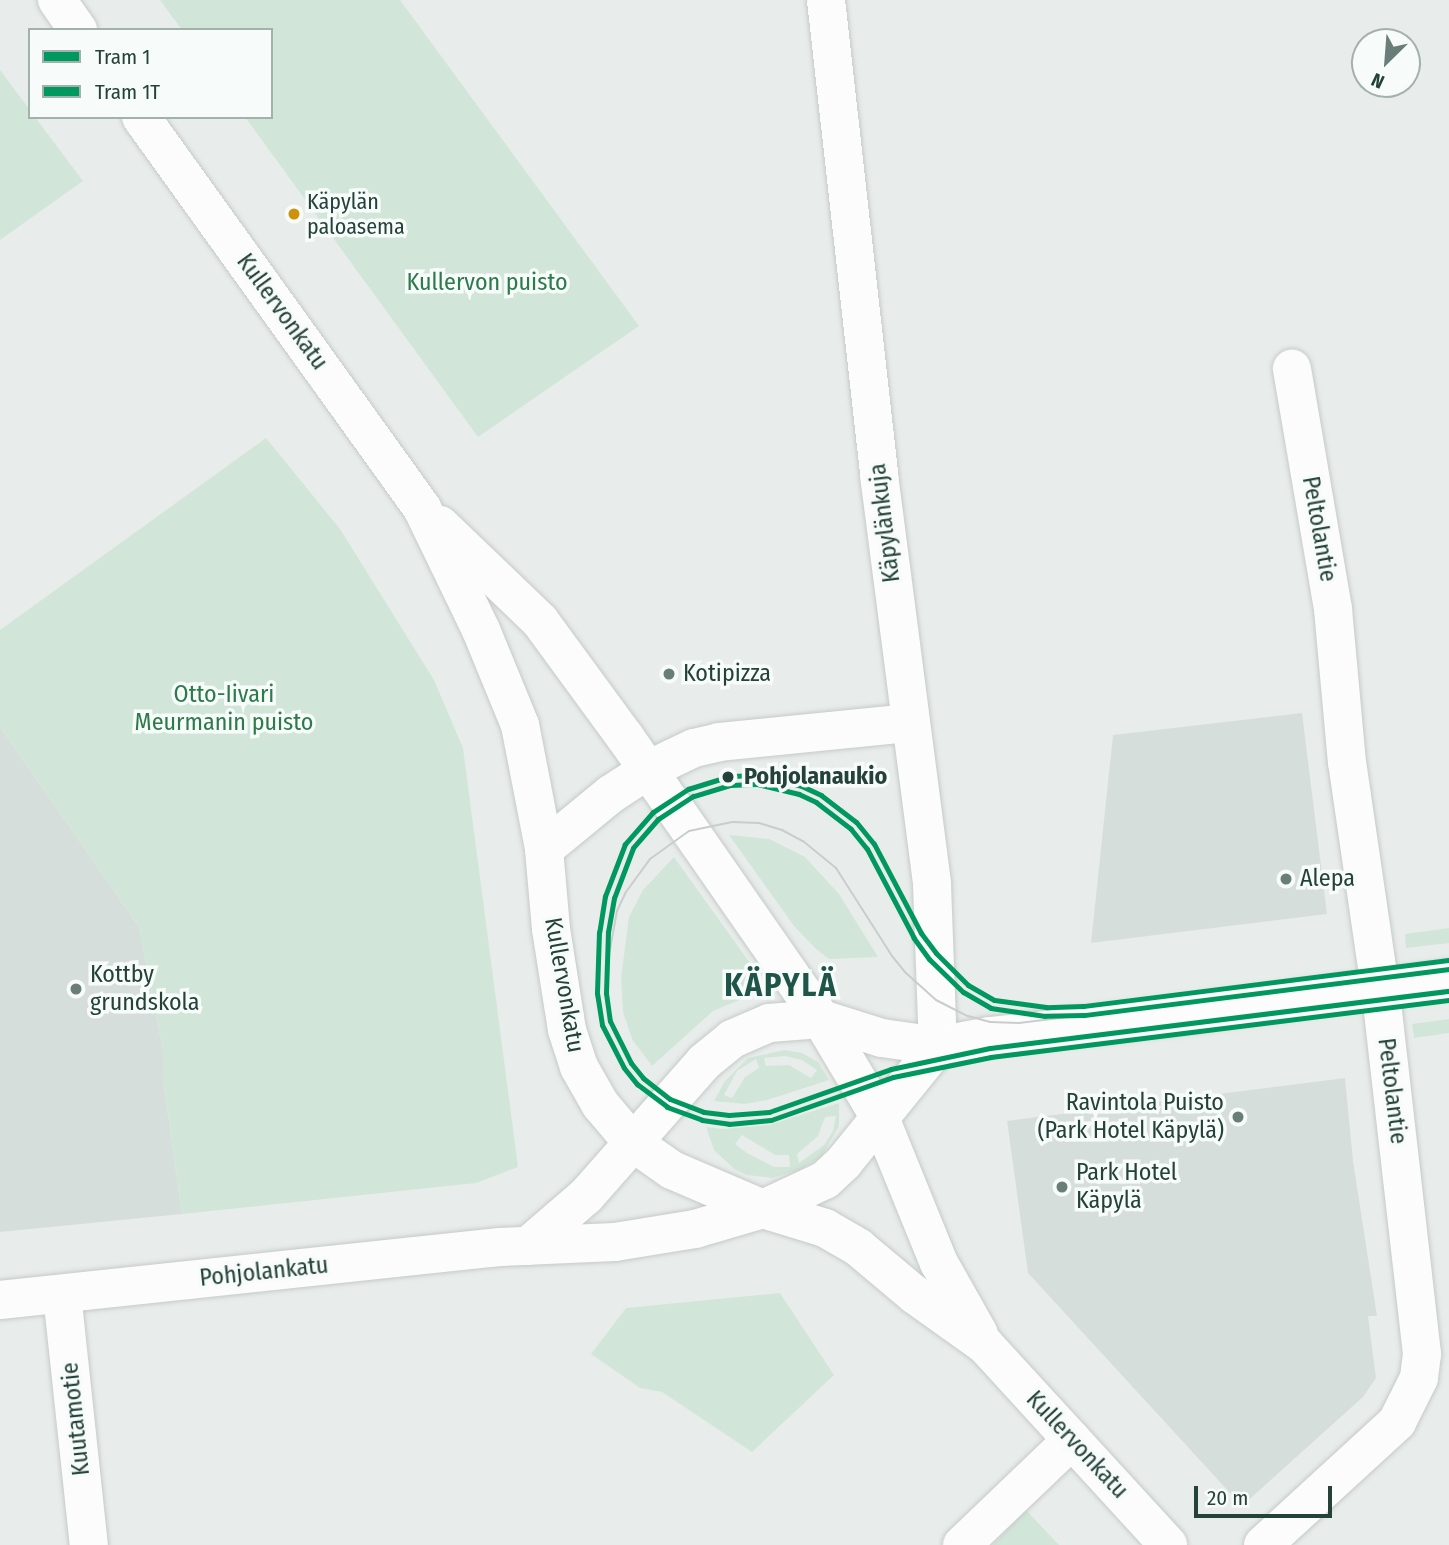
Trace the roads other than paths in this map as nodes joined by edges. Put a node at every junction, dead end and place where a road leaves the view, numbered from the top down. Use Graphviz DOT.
graph roads {
  1 [pos="57,0"];
  2 [pos="826,0"];
  3 [pos="77,28"];
  4 [pos="142,119"];
  5 [pos="1292,368"];
  6 [pos="422,508"];
  7 [pos="909,723"];
  8 [pos="648,770"];
  9 [pos="544,849"];
  10 [pos="1449,979"];
  11 [pos="1380,988"];
  12 [pos="821,1019"];
  13 [pos="938,1046"];
  14 [pos="880,1118"];
  15 [pos="632,1142"];
  16 [pos="763,1209"];
  17 [pos="528,1246"];
  18 [pos="62,1294"];
  19 [pos="0,1300"];
  20 [pos="985,1345"];
  21 [pos="1072,1440"];
  22 [pos="89,1545"];
  23 [pos="962,1545"];
  24 [pos="1168,1545"];
  25 [pos="1263,1545"];
  1 -- 3 [label="street"];
  2 -- 7 [label="street, Käpylänkuja"];
  4 -- 6 [label="street, Kullervonkatu"];
  5 -- 11 [label="street, Peltolantie"];
  6 -- 8 [label="street, Kullervonkatu"];
  6 -- 9 [label="street, Kullervonkatu"];
  7 -- 8 [label="street"];
  7 -- 13 [label="street, Käpylänkuja"];
  8 -- 9 [label="street"];
  8 -- 12 [label="street, Kullervonkatu"];
  9 -- 15 [label="street, Kullervonkatu"];
  10 -- 11 [label="street"];
  11 -- 13 [label="street"];
  11 -- 25 [label="street, Peltolantie"];
  12 -- 13 [label="street"];
  12 -- 14 [label="street, Kullervonkatu"];
  12 -- 15 [label="street"];
  13 -- 14 [label="street, Pohjolankatu"];
  14 -- 16 [label="street, Pohjolankatu"];
  14 -- 20 [label="street, Kullervonkatu"];
  15 -- 16 [label="street, Kullervonkatu"];
  15 -- 17 [label="street"];
  16 -- 17 [label="street, Pohjolankatu"];
  16 -- 20 [label="street, Kullervonkatu"];
  17 -- 18 [label="street, Pohjolankatu"];
  18 -- 19 [label="street, Pohjolankatu"];
  18 -- 22 [label="street, Kuutamotie"];
  20 -- 21 [label="street, Kullervonkatu"];
  21 -- 23 [label="street"];
  21 -- 24 [label="street, Kullervonkatu"];
}
